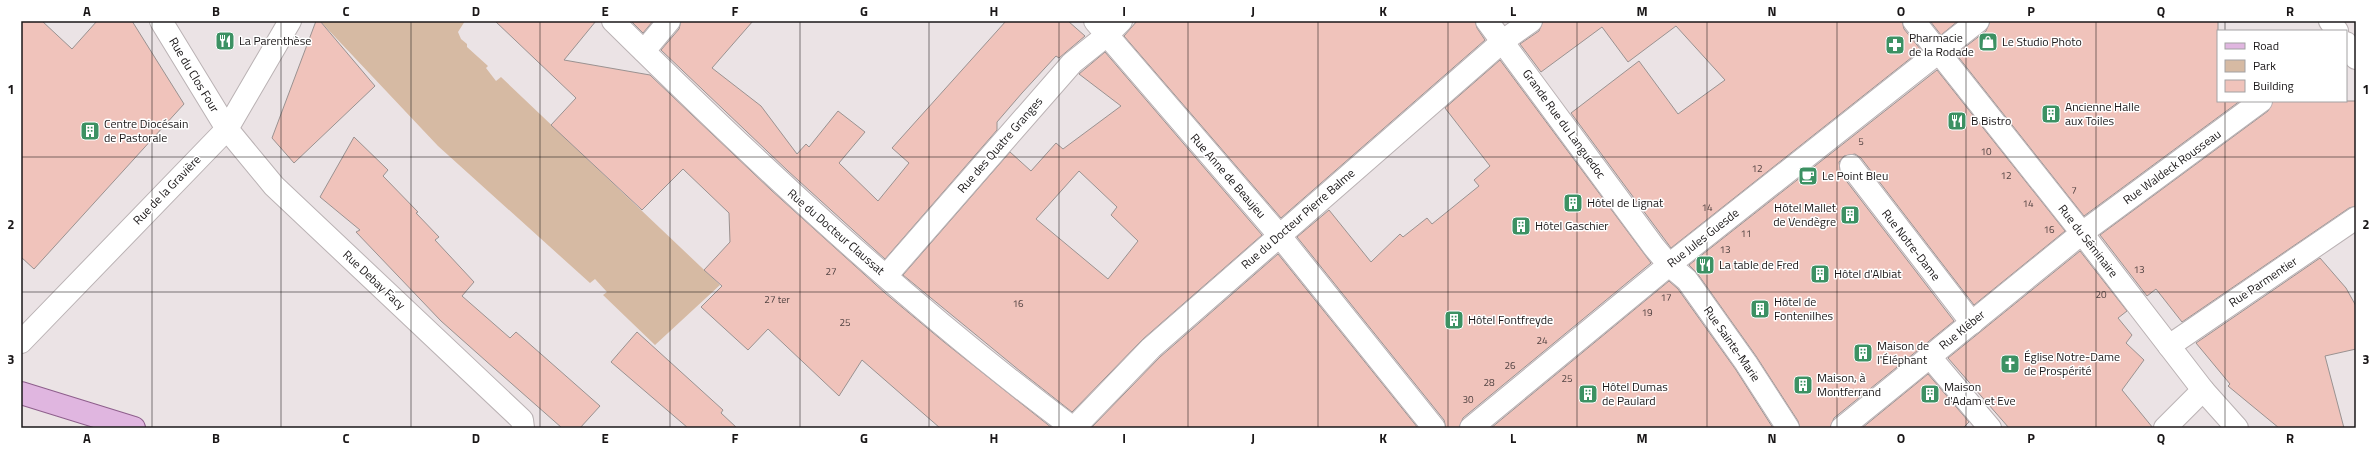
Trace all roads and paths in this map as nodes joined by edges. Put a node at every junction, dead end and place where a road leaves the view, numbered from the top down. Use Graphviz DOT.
graph roads {
  1 [pos="161,21"];
  2 [pos="290,21"];
  3 [pos="613,21"];
  4 [pos="669,21"];
  5 [pos="1487,21"];
  6 [pos="1531,21"];
  7 [pos="1914,21"];
  8 [pos="1978,21"];
  9 [pos="2330,21"];
  10 [pos="1108,26"];
  11 [pos="2336,30"];
  12 [pos="2356,32"];
  13 [pos="2347,37"];
  14 [pos="1503,41"];
  15 [pos="2347,44"];
  16 [pos="644,52"];
  17 [pos="1938,53"];
  18 [pos="2356,58"];
  19 [pos="2260,102"];
  20 [pos="227,129"];
  21 [pos="1851,166"];
  22 [pos="2356,218"];
  23 [pos="2082,233"];
  24 [pos="1279,235"];
  25 [pos="1669,265"];
  26 [pos="886,276"];
  27 [pos="1972,323"];
  28 [pos="21,342"];
  29 [pos="2169,346"];
  30 [pos="1930,356"];
  31 [pos="2203,390"];
  32 [pos="21,393"];
  33 [pos="134,428"];
  34 [pos="523,428"];
  35 [pos="1074,428"];
  36 [pos="1434,428"];
  37 [pos="1471,428"];
  38 [pos="1788,428"];
  39 [pos="1842,428"];
  40 [pos="1990,428"];
  41 [pos="2165,428"];
  42 [pos="2237,428"];
  1 -- 20 [label="street, Rue du Clos Four"];
  2 -- 20 [label="street, Rue de la Gravière"];
  3 -- 16 [label="street, Rue du Docteur Claussat"];
  4 -- 16 [label="street"];
  5 -- 14 [label="street, Grande Rue du Languedoc"];
  6 -- 14 [label="street, Rue du Docteur Pierre Balme"];
  7 -- 17 [label="street, Rue du Séminaire"];
  8 -- 17 [label="street, Rue Jules Guesde"];
  9 -- 11 [label="street"];
  10 -- 24 [label="street, Rue Anne de Beaujeu"];
  10 -- 26 [label="street, Rue des Quatre Granges"];
  12 -- 13 [label="street"];
  14 -- 24 [label="street, Rue du Docteur Pierre Balme"];
  14 -- 25 [label="street, Grande Rue du Languedoc"];
  15 -- 18 [label="street"];
  16 -- 26 [label="street, Rue du Docteur Claussat"];
  17 -- 23 [label="street, Rue du Séminaire"];
  17 -- 25 [label="street, Rue Jules Guesde"];
  19 -- 23 [label="street, Rue Waldeck Rousseau"];
  20 -- 28 [label="street, Rue de la Gravière"];
  20 -- 34 [label="street, Rue Debay Facy"];
  21 -- 27 [label="street, Rue Notre-Dame"];
  22 -- 29 [label="street, Rue Parmentier"];
  23 -- 27 [label="street, Rue Kléber"];
  23 -- 29 [label="street, Rue du Séminaire"];
  24 -- 35 [label="street, Rue du Docteur Pierre Balme"];
  24 -- 36 [label="street, Rue Anne de Beaujeu"];
  25 -- 37 [label="street, Rue Jules Guesde"];
  25 -- 38 [label="street, Rue Sainte-Marie"];
  26 -- 35 [label="street, Rue du Docteur Claussat"];
  27 -- 30 [label="street, Rue Kléber"];
  29 -- 31 [label="street, Rue du Séminaire"];
  30 -- 39 [label="street, Rue Kléber"];
  30 -- 40 [label="street"];
  31 -- 41 [label="street"];
  31 -- 42 [label="street, Rue du Séminaire"];
  32 -- 33 [label="main road"];
}
